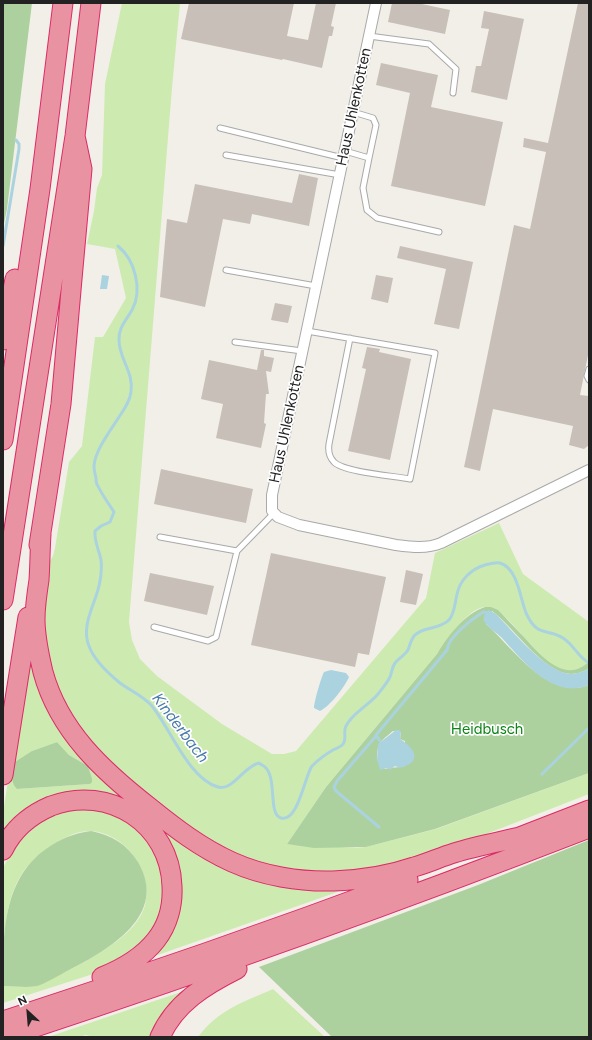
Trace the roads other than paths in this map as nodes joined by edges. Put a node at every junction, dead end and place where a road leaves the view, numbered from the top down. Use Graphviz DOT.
graph roads {
  1 [pos="63,3"];
  2 [pos="90,3"];
  3 [pos="376,3"];
  4 [pos="369,36"];
  5 [pos="453,93"];
  6 [pos="353,112"];
  7 [pos="220,128"];
  8 [pos="75,136"];
  9 [pos="226,155"];
  10 [pos="344,155"];
  11 [pos="369,158"];
  12 [pos="340,175"];
  13 [pos="40,189"];
  14 [pos="439,232"];
  15 [pos="226,270"];
  16 [pos="316,286"];
  17 [pos="307,331"];
  18 [pos="350,338"];
  19 [pos="3,340"];
  20 [pos="235,342"];
  21 [pos="302,351"];
  22 [pos="589,369"];
  23 [pos="589,380"];
  24 [pos="3,440"];
  25 [pos="589,470"];
  26 [pos="274,513"];
  27 [pos="41,534"];
  28 [pos="160,537"];
  29 [pos="237,551"];
  30 [pos="3,600"];
  31 [pos="154,627"];
  32 [pos="3,775"];
  33 [pos="589,810"];
  34 [pos="589,828"];
  35 [pos="520,837"];
  36 [pos="3,850"];
  37 [pos="347,919"];
  38 [pos="11,1018"];
  39 [pos="5,1037"];
  40 [pos="160,1037"];
  1 -- 13 [label="highway"];
  2 -- 8 [label="highway"];
  3 -- 4 [label="street, Haus Uhlenkotten"];
  4 -- 5 [label="lane"];
  4 -- 6 [label="street, Haus Uhlenkotten"];
  6 -- 10 [label="street, Haus Uhlenkotten"];
  6 -- 11 [label="lane"];
  7 -- 10 [label="lane"];
  8 -- 27 [label="highway"];
  8 -- 30 [label="highway"];
  9 -- 12 [label="lane"];
  10 -- 11 [label="lane"];
  10 -- 12 [label="street, Haus Uhlenkotten"];
  11 -- 14 [label="lane"];
  12 -- 16 [label="street, Haus Uhlenkotten"];
  13 -- 19 [label="highway"];
  13 -- 24 [label="highway"];
  15 -- 16 [label="lane"];
  16 -- 17 [label="street, Haus Uhlenkotten"];
  17 -- 18 [label="lane"];
  17 -- 21 [label="street, Haus Uhlenkotten"];
  18 -- 18 [label="lane"];
  20 -- 21 [label="lane"];
  21 -- 26 [label="street, Haus Uhlenkotten"];
  22 -- 23 [label="lane"];
  25 -- 26 [label="street"];
  26 -- 29 [label="lane"];
  27 -- 32 [label="highway"];
  27 -- 35 [label="highway"];
  28 -- 29 [label="lane"];
  29 -- 31 [label="lane"];
  33 -- 35 [label="highway"];
  34 -- 37 [label="highway"];
  35 -- 38 [label="highway"];
  36 -- 38 [label="highway"];
  37 -- 39 [label="highway"];
  37 -- 40 [label="highway"];
}
